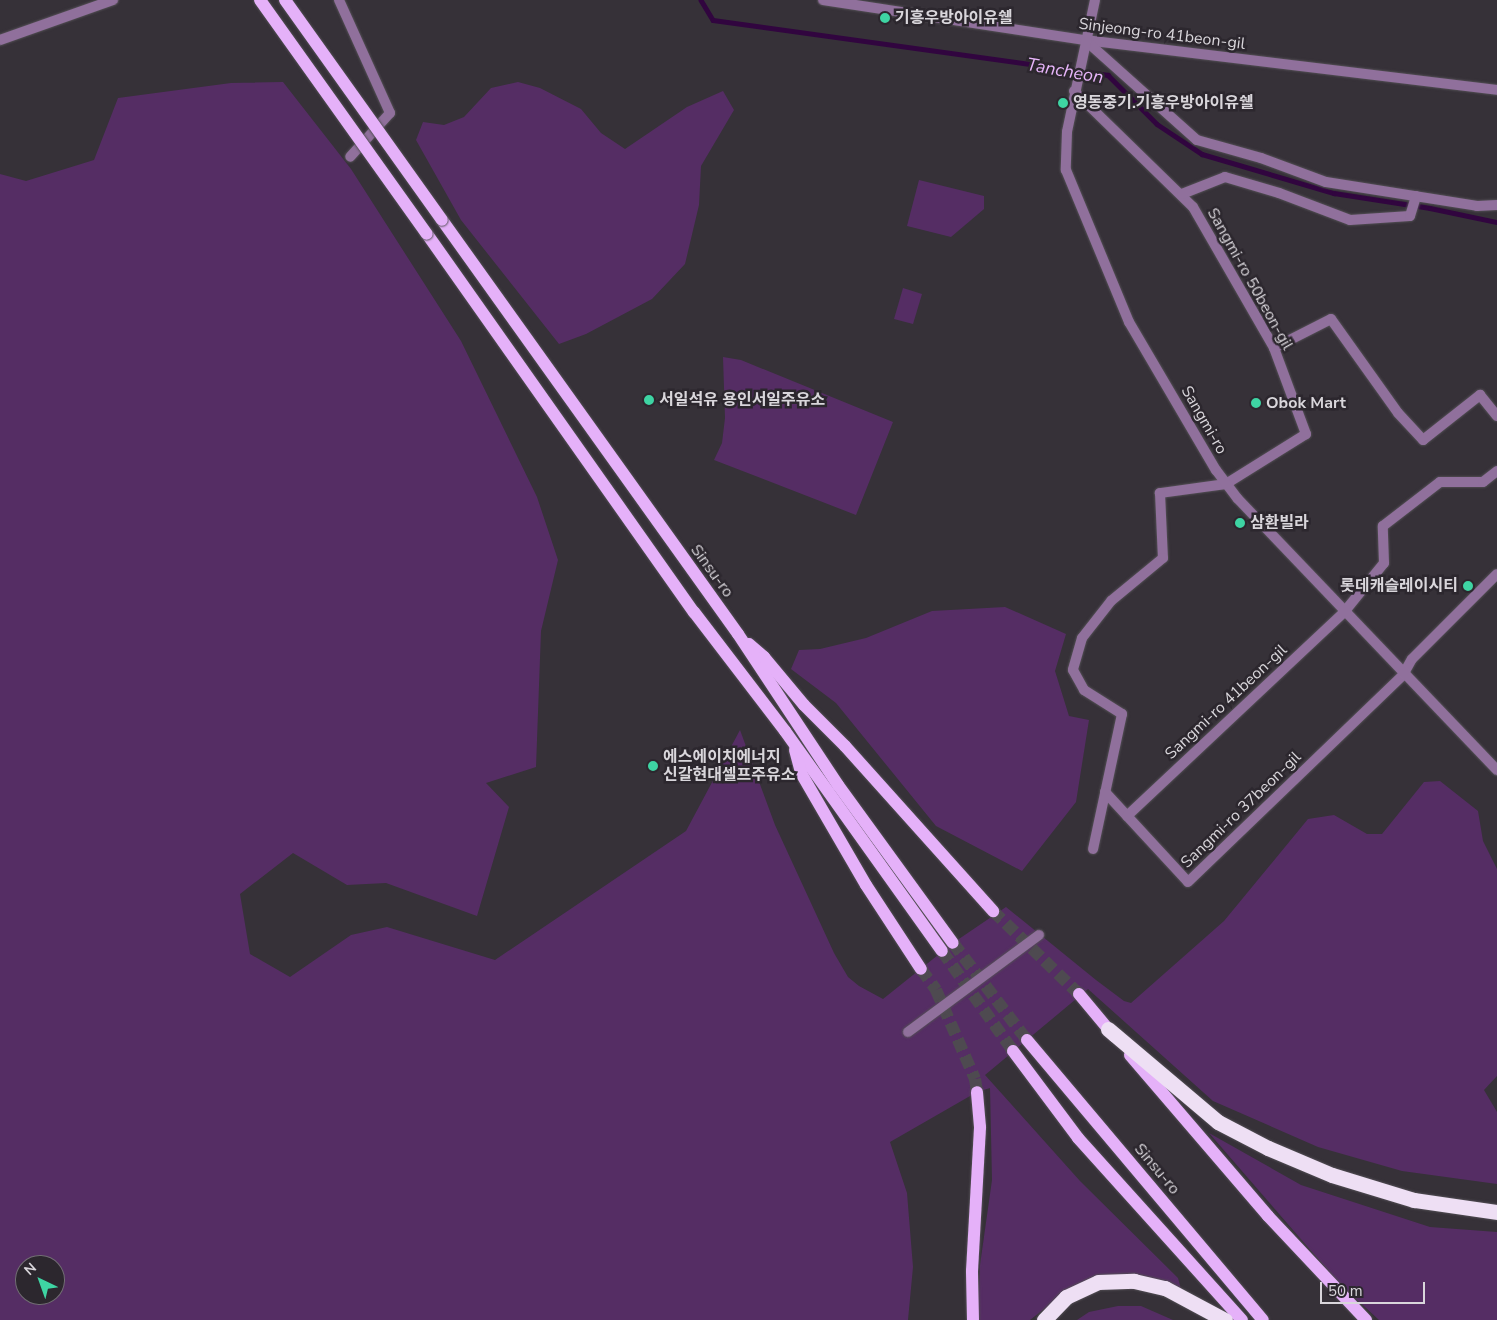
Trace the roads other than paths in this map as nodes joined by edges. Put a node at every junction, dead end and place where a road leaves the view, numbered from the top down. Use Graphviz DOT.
graph roads {
  1 [pos="113,0"];
  2 [pos="260,0"];
  3 [pos="285,0"];
  4 [pos="339,0"];
  5 [pos="823,0"];
  6 [pos="1095,0"];
  7 [pos="0,40"];
  8 [pos="1085,40"];
  9 [pos="1497,90"];
  10 [pos="1074,91"];
  11 [pos="350,157"];
  12 [pos="1182,194"];
  13 [pos="1416,196"];
  14 [pos="1497,205"];
  15 [pos="1274,348"];
  16 [pos="1497,416"];
  17 [pos="1497,471"];
  18 [pos="1226,484"];
  19 [pos="1497,574"];
  20 [pos="1345,611"];
  21 [pos="738,634"];
  22 [pos="1403,675"];
  23 [pos="794,745"];
  24 [pos="1497,770"];
  25 [pos="1104,792"];
  26 [pos="1126,816"];
  27 [pos="1093,849"];
  28 [pos="993,911"];
  29 [pos="1039,935"];
  30 [pos="953,942"];
  31 [pos="942,951"];
  32 [pos="922,969"];
  33 [pos="1079,994"];
  34 [pos="1108,1029"];
  35 [pos="908,1032"];
  36 [pos="1026,1040"];
  37 [pos="1013,1051"];
  38 [pos="977,1092"];
  39 [pos="1497,1212"];
  40 [pos="974,1320"];
  41 [pos="1044,1320"];
  42 [pos="1225,1320"];
  43 [pos="1242,1320"];
  44 [pos="1263,1320"];
  45 [pos="1366,1320"];
  1 -- 7 [label="street"];
  2 -- 23 [label="main road, bridge"];
  3 -- 21 [label="main road, Sinsu-ro, bridge"];
  4 -- 11 [label="street"];
  5 -- 8 [label="street, Sinjeong-ro 41beon-gil"];
  6 -- 8 [label="street, Sangmi-ro"];
  8 -- 9 [label="street, Sinjeong-ro 41beon-gil"];
  8 -- 10 [label="street, Sangmi-ro"];
  8 -- 13 [label="street"];
  10 -- 12 [label="street, Sangmi-ro 50beon-gil"];
  10 -- 18 [label="street, Sangmi-ro"];
  12 -- 13 [label="street"];
  12 -- 15 [label="street, Sangmi-ro 50beon-gil"];
  13 -- 14 [label="street"];
  15 -- 16 [label="street"];
  15 -- 18 [label="street, Sangmi-ro 50beon-gil"];
  17 -- 20 [label="street, Sangmi-ro 41beon-gil"];
  18 -- 20 [label="street, Sangmi-ro"];
  18 -- 25 [label="street"];
  19 -- 22 [label="street"];
  20 -- 22 [label="street, Sangmi-ro"];
  20 -- 26 [label="street, Sangmi-ro 41beon-gil"];
  21 -- 28 [label="main road"];
  21 -- 30 [label="main road, Sinsu-ro"];
  22 -- 24 [label="street, Sangmi-ro"];
  22 -- 26 [label="street, Sangmi-ro 37beon-gil"];
  23 -- 31 [label="main road"];
  23 -- 32 [label="main road"];
  25 -- 26 [label="street, Sangmi-ro 37beon-gil"];
  25 -- 27 [label="street"];
  29 -- 35 [label="street, bridge"];
  33 -- 34 [label="main road"];
  34 -- 39 [label="highway"];
  34 -- 45 [label="main road"];
  36 -- 44 [label="main road, Sinsu-ro"];
  37 -- 43 [label="main road"];
  38 -- 40 [label="main road"];
  41 -- 42 [label="highway"];
}
